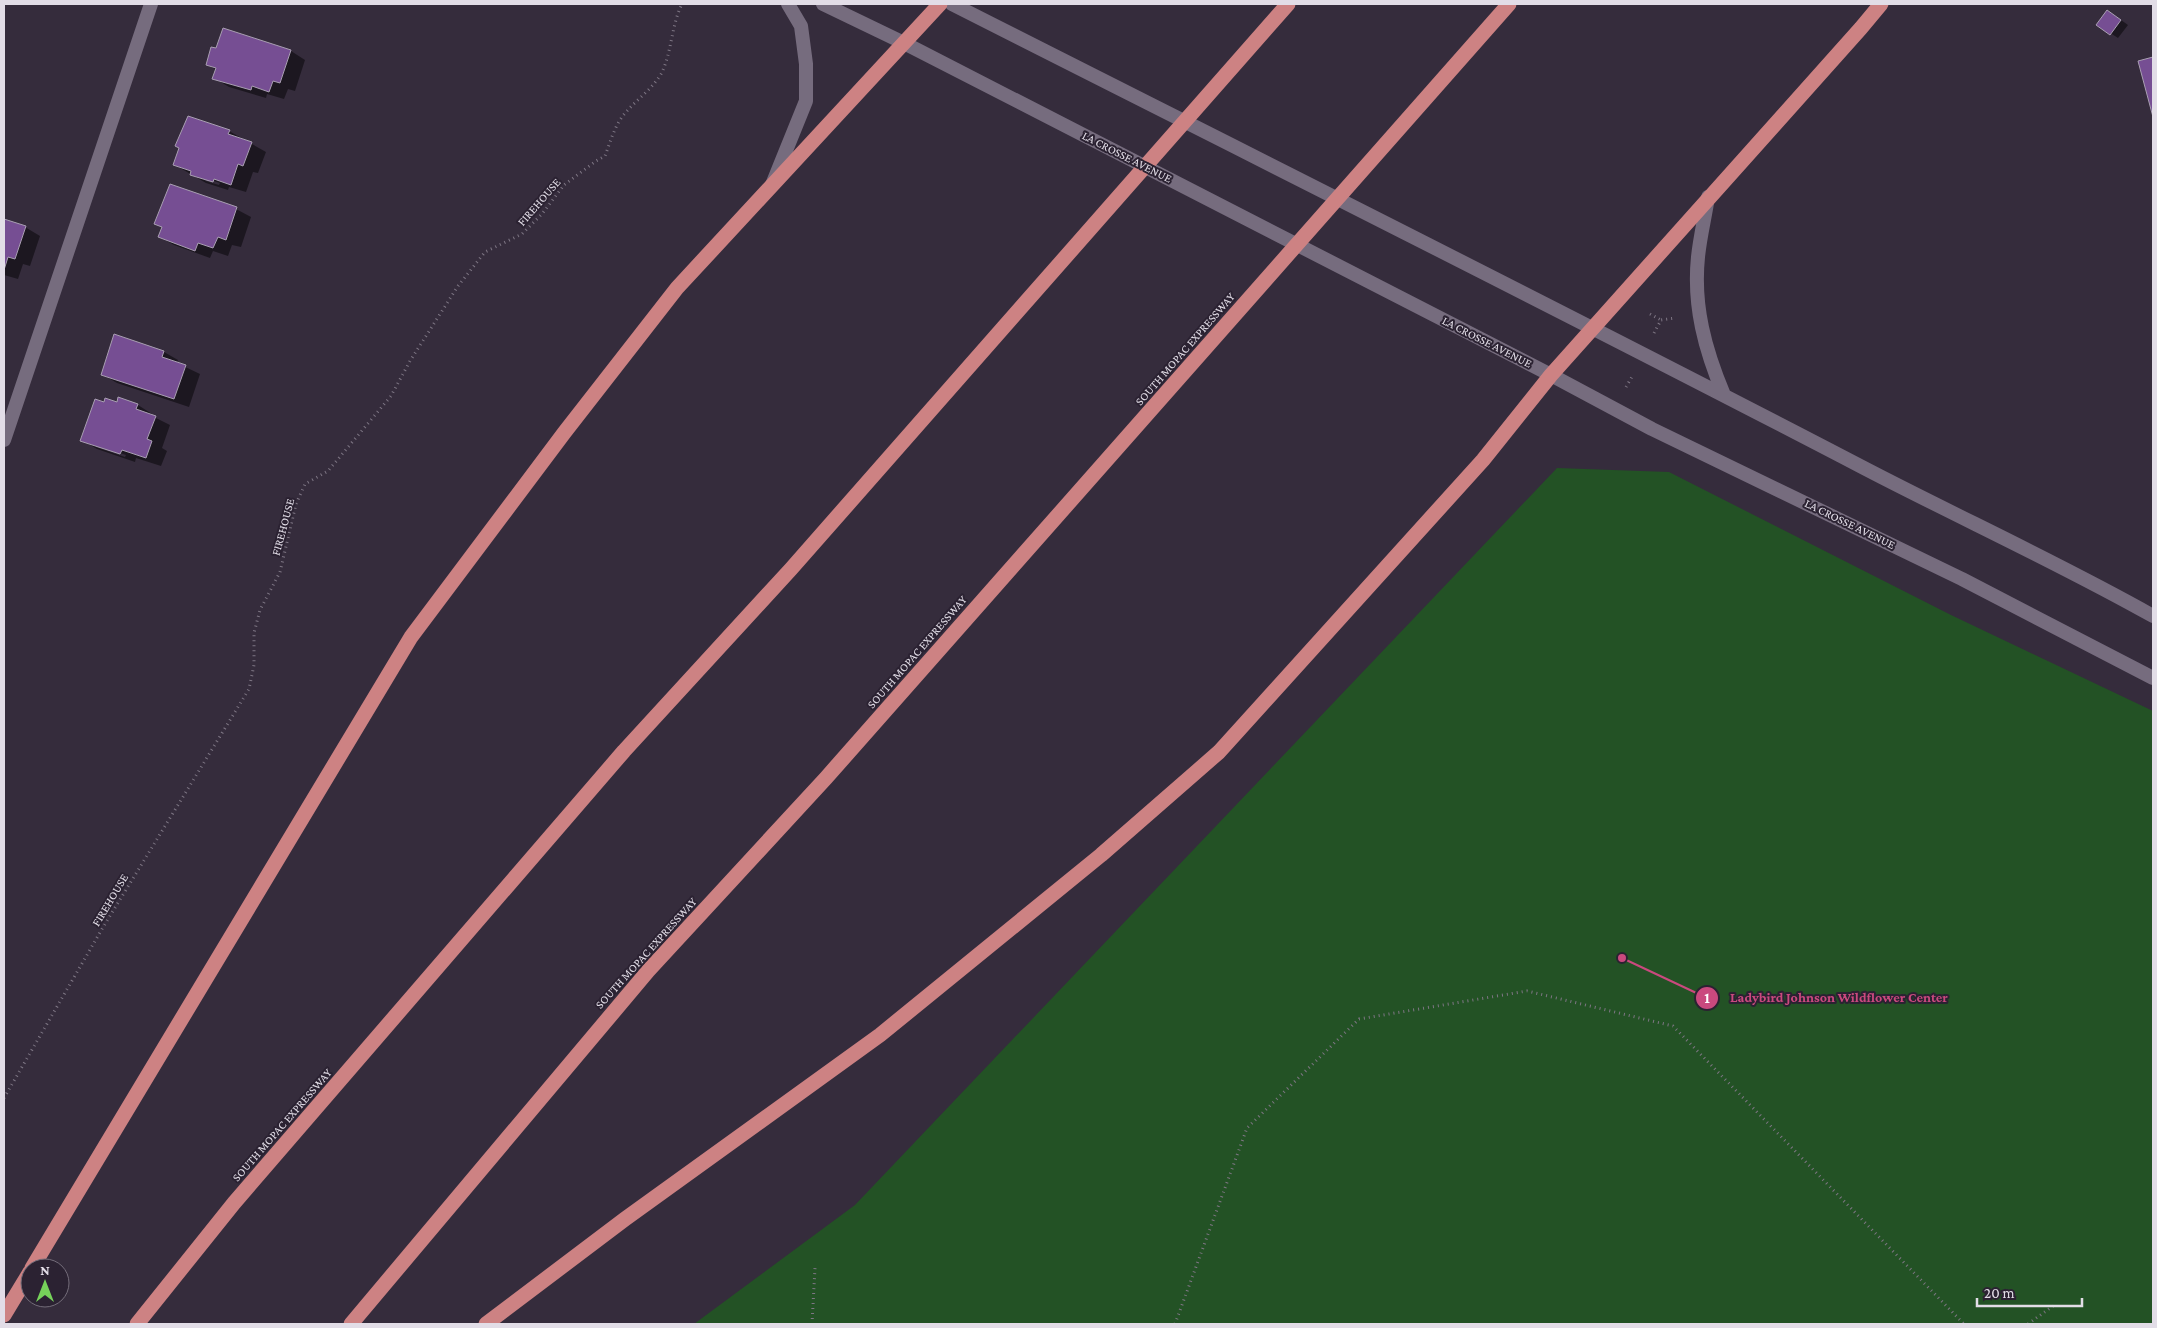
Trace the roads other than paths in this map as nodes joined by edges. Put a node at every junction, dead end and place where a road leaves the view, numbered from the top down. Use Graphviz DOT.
graph roads {
  1 [pos="150,4"];
  2 [pos="788,4"];
  3 [pos="823,4"];
  4 [pos="940,4"];
  5 [pos="952,4"];
  6 [pos="1288,4"];
  7 [pos="1509,4"];
  8 [pos="1881,4"];
  9 [pos="904,43"];
  10 [pos="770,189"];
  11 [pos="1708,197"];
  12 [pos="1592,329"];
  13 [pos="1551,375"];
  14 [pos="1724,395"];
  15 [pos="4,440"];
  16 [pos="2153,616"];
  17 [pos="2153,678"];
  18 [pos="38,1258"];
  19 [pos="20,1289"];
  20 [pos="4,1315"];
  21 [pos="137,1324"];
  22 [pos="351,1324"];
  23 [pos="486,1324"];
  1 -- 15 [label="street"];
  2 -- 10 [label="street"];
  3 -- 9 [label="street, LA CROSSE AVENUE"];
  4 -- 9 [label="highway"];
  5 -- 12 [label="street"];
  6 -- 21 [label="highway, SOUTH MOPAC EXPRESSWAY"];
  7 -- 22 [label="highway, SOUTH MOPAC EXPRESSWAY"];
  8 -- 11 [label="highway"];
  9 -- 10 [label="highway"];
  9 -- 13 [label="street, LA CROSSE AVENUE"];
  10 -- 18 [label="highway"];
  11 -- 12 [label="highway"];
  11 -- 14 [label="street"];
  12 -- 13 [label="highway"];
  12 -- 14 [label="street"];
  13 -- 17 [label="street, LA CROSSE AVENUE"];
  13 -- 23 [label="highway"];
  14 -- 16 [label="street"];
  19 -- 20 [label="highway"];
}
